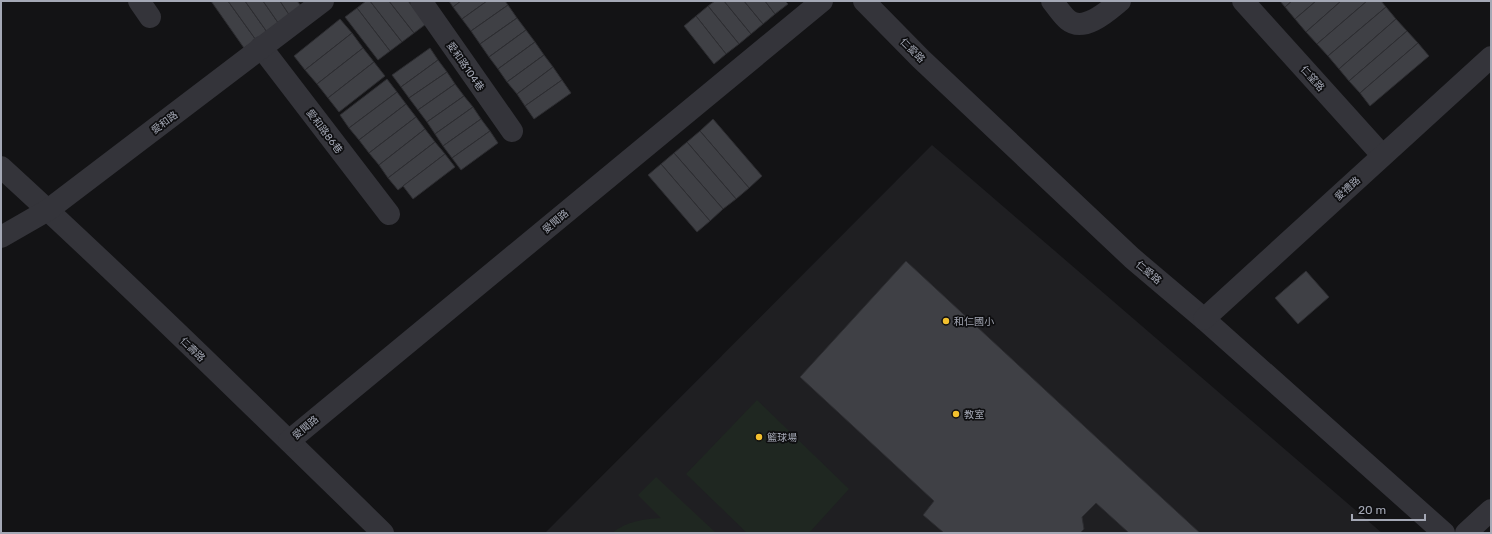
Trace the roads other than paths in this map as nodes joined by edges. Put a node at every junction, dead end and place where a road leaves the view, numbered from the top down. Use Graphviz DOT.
graph roads {
  1 [pos="323,1"];
  2 [pos="421,1"];
  3 [pos="822,1"];
  4 [pos="864,1"];
  5 [pos="1052,1"];
  6 [pos="1120,1"];
  7 [pos="1243,1"];
  8 [pos="261,48"];
  9 [pos="1489,63"];
  10 [pos="512,131"];
  11 [pos="1382,155"];
  12 [pos="1,167"];
  13 [pos="48,210"];
  14 [pos="389,214"];
  15 [pos="1,237"];
  16 [pos="1204,319"];
  17 [pos="289,441"];
  18 [pos="1491,510"];
  19 [pos="382,533"];
  20 [pos="1444,533"];
  21 [pos="1466,533"];
  1 -- 8 [label="street, 愛和路"];
  2 -- 10 [label="street, 愛和路104巷"];
  3 -- 17 [label="street, 愛聞路"];
  4 -- 16 [label="street, 仁愛路"];
  5 -- 6 [label="street"];
  7 -- 11 [label="street, 仁望路"];
  8 -- 13 [label="street, 愛和路"];
  8 -- 14 [label="street, 愛和路86巷"];
  9 -- 11 [label="street, 愛禮路"];
  11 -- 16 [label="street, 愛禮路"];
  12 -- 13 [label="street, 仁壽路"];
  13 -- 15 [label="street, 愛和路"];
  13 -- 17 [label="street, 仁壽路"];
  16 -- 20 [label="street, 仁愛路"];
  17 -- 19 [label="street, 仁壽路"];
  18 -- 21 [label="street"];
}
